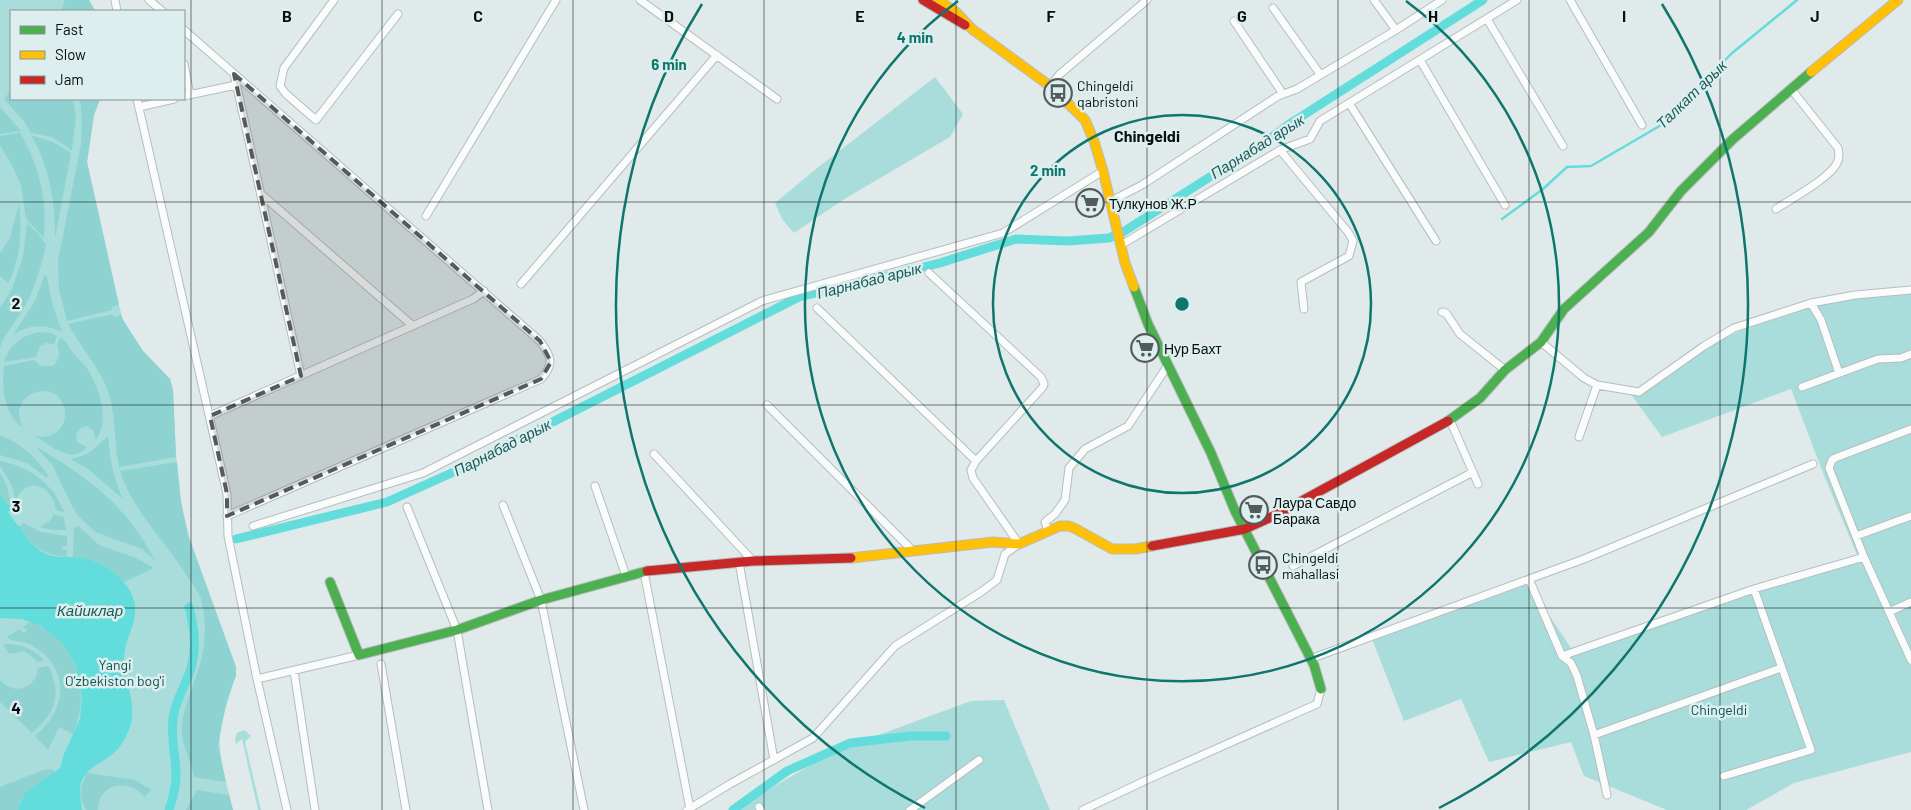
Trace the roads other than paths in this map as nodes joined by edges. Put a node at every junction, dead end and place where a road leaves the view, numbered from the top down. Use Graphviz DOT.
graph roads {
  1 [pos="149,0"];
  2 [pos="334,0"];
  3 [pos="640,0"];
  4 [pos="923,0"];
  5 [pos="938,0"];
  6 [pos="1147,0"];
  7 [pos="1374,0"];
  8 [pos="1442,0"];
  9 [pos="1517,0"];
  10 [pos="1570,0"];
  11 [pos="1898,0"];
  12 [pos="553,1"];
  13 [pos="1272,8"];
  14 [pos="161,10"];
  15 [pos="398,14"];
  16 [pos="1487,19"];
  17 [pos="1234,21"];
  18 [pos="972,28"];
  19 [pos="1396,30"];
  20 [pos="185,31"];
  21 [pos="716,54"];
  22 [pos="1420,60"];
  23 [pos="234,74"];
  24 [pos="1320,74"];
  25 [pos="185,75"];
  26 [pos="236,85"];
  27 [pos="1050,86"];
  28 [pos="1791,89"];
  29 [pos="1283,94"];
  30 [pos="187,96"];
  31 [pos="777,99"];
  32 [pos="137,100"];
  33 [pos="170,100"];
  34 [pos="1349,103"];
  35 [pos="139,107"];
  36 [pos="1642,125"];
  37 [pos="1563,146"];
  38 [pos="1280,150"];
  39 [pos="1103,171"];
  40 [pos="261,194"];
  41 [pos="1111,201"];
  42 [pos="1505,205"];
  43 [pos="1776,209"];
  44 [pos="426,216"];
  45 [pos="1436,241"];
  46 [pos="1121,245"];
  47 [pos="929,273"];
  48 [pos="521,284"];
  49 [pos="1911,290"];
  50 [pos="484,291"];
  51 [pos="1811,302"];
  52 [pos="818,308"];
  53 [pos="1304,309"];
  54 [pos="1442,312"];
  55 [pos="413,326"];
  56 [pos="1541,342"];
  57 [pos="1911,354"];
  58 [pos="1168,365"];
  59 [pos="1505,370"];
  60 [pos="1840,374"];
  61 [pos="301,376"];
  62 [pos="1597,386"];
  63 [pos="1802,387"];
  64 [pos="767,405"];
  65 [pos="210,416"];
  66 [pos="1450,420"];
  67 [pos="1911,429"];
  68 [pos="1578,437"];
  69 [pos="654,454"];
  70 [pos="976,461"];
  71 [pos="1813,464"];
  72 [pos="1473,472"];
  73 [pos="1478,484"];
  74 [pos="596,486"];
  75 [pos="503,505"];
  76 [pos="406,507"];
  77 [pos="227,516"];
  78 [pos="1911,516"];
  79 [pos="254,526"];
  80 [pos="1245,529"];
  81 [pos="1048,531"];
  82 [pos="1856,536"];
  83 [pos="1019,544"];
  84 [pos="913,551"];
  85 [pos="1864,557"];
  86 [pos="753,561"];
  87 [pos="739,562"];
  88 [pos="1293,566"];
  89 [pos="644,572"];
  90 [pos="626,576"];
  91 [pos="1529,578"];
  92 [pos="330,582"];
  93 [pos="1754,588"];
  94 [pos="541,600"];
  95 [pos="1911,602"];
  96 [pos="1889,612"];
  97 [pos="457,630"];
  98 [pos="359,655"];
  99 [pos="1562,656"];
  100 [pos="1310,659"];
  101 [pos="1911,660"];
  102 [pos="381,664"];
  103 [pos="1781,668"];
  104 [pos="294,671"];
  105 [pos="258,680"];
  106 [pos="1321,689"];
  107 [pos="1594,735"];
  108 [pos="774,760"];
  109 [pos="979,760"];
  110 [pos="1724,776"];
  111 [pos="1607,795"];
  112 [pos="287,810"];
  113 [pos="316,810"];
  114 [pos="406,810"];
  115 [pos="488,810"];
  116 [pos="584,810"];
  117 [pos="688,810"];
  118 [pos="910,810"];
  119 [pos="1084,810"];
  1 -- 14 [label="street"];
  2 -- 15 [label="street"];
  3 -- 21 [label="street"];
  4 -- 18 [label="street"];
  5 -- 18 [label="street"];
  6 -- 27 [label="street"];
  7 -- 19 [label="street"];
  8 -- 19 [label="street"];
  9 -- 16 [label="street"];
  10 -- 36 [label="street"];
  11 -- 28 [label="street"];
  12 -- 44 [label="street"];
  13 -- 24 [label="street"];
  16 -- 22 [label="street"];
  16 -- 37 [label="street"];
  17 -- 29 [label="street"];
  18 -- 27 [label="street"];
  19 -- 24 [label="street"];
  20 -- 23 [label="street"];
  21 -- 31 [label="street"];
  21 -- 48 [label="street"];
  22 -- 34 [label="street"];
  22 -- 42 [label="street"];
  23 -- 26 [label="street"];
  23 -- 50 [label="street"];
  24 -- 29 [label="street"];
  25 -- 30 [label="street"];
  26 -- 30 [label="street"];
  26 -- 40 [label="street"];
  27 -- 39 [label="street"];
  28 -- 43 [label="street"];
  28 -- 56 [label="street"];
  29 -- 41 [label="street"];
  32 -- 35 [label="street"];
  33 -- 35 [label="street"];
  34 -- 38 [label="street"];
  34 -- 45 [label="street"];
  35 -- 65 [label="street"];
  38 -- 46 [label="street"];
  38 -- 53 [label="street"];
  39 -- 41 [label="street"];
  39 -- 79 [label="street"];
  40 -- 55 [label="street"];
  40 -- 61 [label="street"];
  41 -- 46 [label="street"];
  46 -- 58 [label="street"];
  47 -- 70 [label="street"];
  49 -- 51 [label="street"];
  50 -- 55 [label="street"];
  50 -- 77 [label="street"];
  51 -- 60 [label="street"];
  51 -- 62 [label="street"];
  52 -- 70 [label="street"];
  54 -- 59 [label="street"];
  55 -- 61 [label="street"];
  56 -- 59 [label="street"];
  56 -- 62 [label="street"];
  57 -- 60 [label="street"];
  58 -- 80 [label="street"];
  58 -- 81 [label="street"];
  59 -- 66 [label="street"];
  60 -- 63 [label="street"];
  61 -- 65 [label="street"];
  62 -- 68 [label="street"];
  64 -- 84 [label="street"];
  65 -- 77 [label="street"];
  66 -- 72 [label="street"];
  66 -- 80 [label="street"];
  67 -- 82 [label="street"];
  69 -- 86 [label="street"];
  70 -- 83 [label="street"];
  71 -- 91 [label="street"];
  72 -- 73 [label="street"];
  72 -- 88 [label="street"];
  74 -- 90 [label="street"];
  75 -- 94 [label="street"];
  76 -- 97 [label="street"];
  77 -- 105 [label="street"];
  78 -- 82 [label="street"];
  80 -- 81 [label="street"];
  80 -- 100 [label="street"];
  81 -- 83 [label="street"];
  82 -- 85 [label="street"];
  83 -- 84 [label="street"];
  83 -- 108 [label="street"];
  84 -- 86 [label="street"];
  85 -- 93 [label="street"];
  85 -- 96 [label="street"];
  86 -- 87 [label="street"];
  87 -- 89 [label="street"];
  87 -- 108 [label="street"];
  89 -- 90 [label="street"];
  89 -- 117 [label="street"];
  90 -- 94 [label="street"];
  91 -- 99 [label="street"];
  91 -- 100 [label="street"];
  92 -- 98 [label="street"];
  93 -- 99 [label="street"];
  93 -- 103 [label="street"];
  94 -- 97 [label="street"];
  94 -- 116 [label="street"];
  95 -- 96 [label="street"];
  96 -- 101 [label="street"];
  97 -- 98 [label="street"];
  97 -- 115 [label="street"];
  98 -- 104 [label="street"];
  99 -- 107 [label="street"];
  100 -- 106 [label="street"];
  102 -- 114 [label="street"];
  103 -- 107 [label="street"];
  103 -- 110 [label="street"];
  104 -- 105 [label="street"];
  104 -- 113 [label="street"];
  105 -- 112 [label="street"];
  106 -- 119 [label="street"];
  107 -- 111 [label="street"];
  108 -- 117 [label="street"];
  109 -- 118 [label="street"];
}
